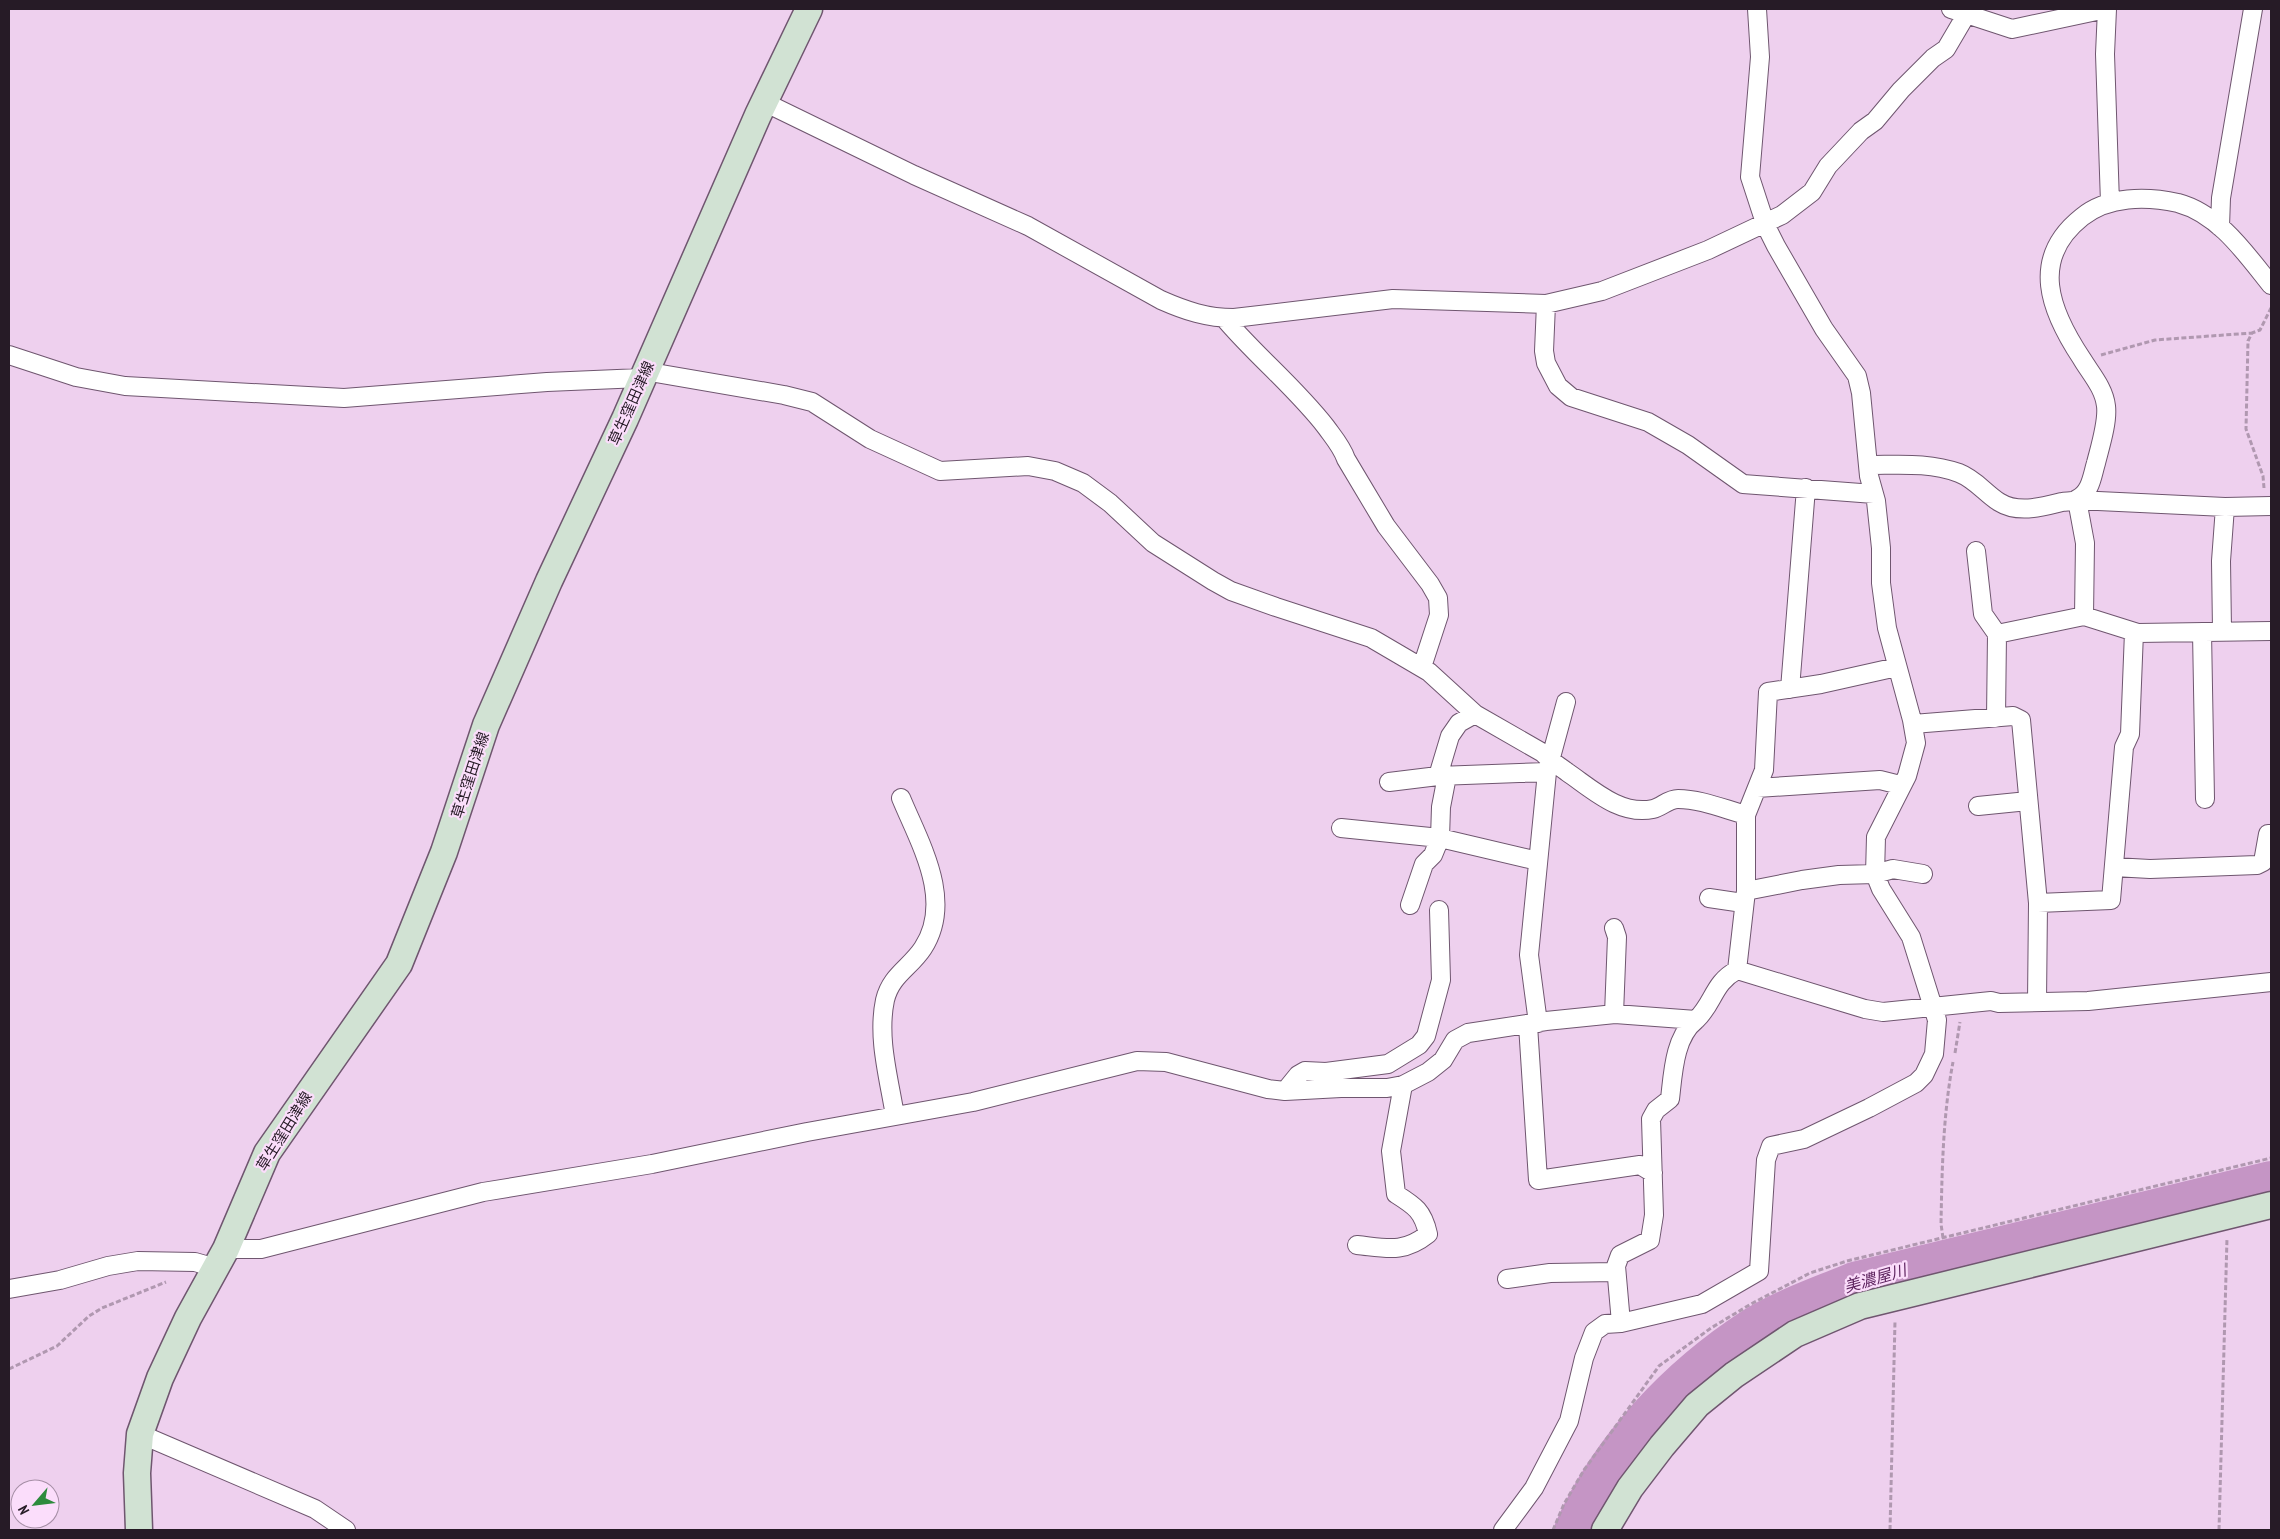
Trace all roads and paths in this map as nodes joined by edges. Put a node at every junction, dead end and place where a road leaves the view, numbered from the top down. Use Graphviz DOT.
graph roads {
  1 [pos="809,9"];
  2 [pos="1757,9"];
  3 [pos="2106,9"];
  4 [pos="2253,9"];
  5 [pos="1958,12"];
  6 [pos="764,102"];
  7 [pos="2110,203"];
  8 [pos="1766,224"];
  9 [pos="2220,227"];
  10 [pos="2271,285"];
  11 [pos="1546,304"];
  12 [pos="2271,308"];
  13 [pos="1224,318"];
  14 [pos="2252,333"];
  15 [pos="9,355"];
  16 [pos="2085,364"];
  17 [pos="643,375"];
  18 [pos="1868,465"];
  19 [pos="1806,488"];
  20 [pos="1874,494"];
  21 [pos="2077,500"];
  22 [pos="2268,506"];
  23 [pos="2226,507"];
  24 [pos="1976,551"];
  25 [pos="2084,616"];
  26 [pos="2222,630"];
  27 [pos="2271,630"];
  28 [pos="2134,632"];
  29 [pos="2202,632"];
  30 [pos="1997,634"];
  31 [pos="1422,667"];
  32 [pos="1897,667"];
  33 [pos="1790,689"];
  34 [pos="1566,702"];
  35 [pos="1475,714"];
  36 [pos="1996,718"];
  37 [pos="1913,724"];
  38 [pos="1549,767"];
  39 [pos="1442,776"];
  40 [pos="1389,782"];
  41 [pos="1900,785"];
  42 [pos="1757,788"];
  43 [pos="901,798"];
  44 [pos="2205,799"];
  45 [pos="2028,801"];
  46 [pos="1978,806"];
  47 [pos="1746,815"];
  48 [pos="1341,828"];
  49 [pos="2271,834"];
  50 [pos="1440,838"];
  51 [pos="1538,861"];
  52 [pos="2114,867"];
  53 [pos="1875,874"];
  54 [pos="1923,874"];
  55 [pos="1745,897"];
  56 [pos="1708,898"];
  57 [pos="2038,903"];
  58 [pos="1410,905"];
  59 [pos="1439,910"];
  60 [pos="1614,928"];
  61 [pos="1737,970"];
  62 [pos="2271,982"];
  63 [pos="2037,1002"];
  64 [pos="1960,1004"];
  65 [pos="1934,1008"];
  66 [pos="1614,1014"];
  67 [pos="1696,1020"];
  68 [pos="1533,1024"];
  69 [pos="1403,1085"];
  70 [pos="1284,1091"];
  71 [pos="895,1116"];
  72 [pos="1653,1173"];
  73 [pos="2271,1205"];
  74 [pos="2228,1215"];
  75 [pos="1943,1238"];
  76 [pos="1357,1245"];
  77 [pos="221,1258"];
  78 [pos="1616,1272"];
  79 [pos="1507,1279"];
  80 [pos="169,1280"];
  81 [pos="9,1289"];
  82 [pos="1894,1297"];
  83 [pos="1621,1323"];
  84 [pos="9,1369"];
  85 [pos="140,1434"];
  86 [pos="139,1530"];
  87 [pos="346,1530"];
  88 [pos="1503,1530"];
  89 [pos="1605,1530"];
  90 [pos="1890,1530"];
  91 [pos="2219,1530"];
  1 -- 6 [label="main road, 草生窪田津線"];
  2 -- 8 [label="street"];
  3 -- 5 [label="street"];
  3 -- 7 [label="street"];
  4 -- 9 [label="street"];
  5 -- 8 [label="street"];
  6 -- 13 [label="street"];
  6 -- 17 [label="main road, 草生窪田津線"];
  7 -- 9 [label="street"];
  7 -- 16 [label="street"];
  8 -- 11 [label="street"];
  8 -- 18 [label="street"];
  9 -- 10 [label="street"];
  11 -- 13 [label="street"];
  11 -- 19 [label="street"];
  12 -- 14 [label="path"];
  13 -- 31 [label="street"];
  14 -- 16 [label="path"];
  14 -- 22 [label="path"];
  15 -- 17 [label="street"];
  16 -- 21 [label="street"];
  17 -- 31 [label="street"];
  17 -- 77 [label="main road, 草生窪田津線"];
  18 -- 20 [label="street"];
  18 -- 21 [label="street"];
  19 -- 20 [label="street"];
  19 -- 33 [label="street"];
  20 -- 32 [label="street"];
  21 -- 23 [label="street"];
  21 -- 25 [label="street"];
  22 -- 23 [label="street"];
  23 -- 26 [label="street"];
  24 -- 30 [label="street"];
  25 -- 28 [label="street"];
  25 -- 30 [label="street"];
  26 -- 27 [label="street"];
  26 -- 29 [label="street"];
  28 -- 29 [label="street"];
  28 -- 52 [label="street"];
  29 -- 44 [label="street"];
  30 -- 36 [label="street"];
  31 -- 35 [label="street"];
  32 -- 33 [label="street"];
  32 -- 37 [label="street"];
  33 -- 42 [label="street"];
  34 -- 38 [label="street"];
  35 -- 38 [label="street"];
  35 -- 39 [label="street"];
  36 -- 37 [label="street"];
  36 -- 45 [label="street"];
  37 -- 41 [label="street"];
  38 -- 39 [label="street"];
  38 -- 47 [label="street"];
  38 -- 51 [label="street"];
  39 -- 40 [label="street"];
  39 -- 50 [label="street"];
  41 -- 42 [label="street"];
  41 -- 53 [label="street"];
  42 -- 47 [label="street"];
  43 -- 71 [label="street"];
  45 -- 46 [label="street"];
  45 -- 57 [label="street"];
  47 -- 55 [label="street"];
  48 -- 50 [label="street"];
  49 -- 52 [label="street"];
  50 -- 51 [label="street"];
  50 -- 58 [label="street"];
  51 -- 68 [label="street"];
  52 -- 57 [label="street"];
  53 -- 54 [label="street"];
  53 -- 55 [label="street"];
  53 -- 65 [label="street"];
  55 -- 56 [label="street"];
  55 -- 61 [label="street"];
  57 -- 63 [label="street"];
  59 -- 70 [label="street"];
  60 -- 66 [label="street"];
  61 -- 65 [label="street"];
  61 -- 67 [label="street"];
  62 -- 63 [label="street"];
  63 -- 64 [label="street"];
  64 -- 65 [label="street"];
  64 -- 75 [label="path"];
  65 -- 83 [label="street"];
  66 -- 67 [label="street"];
  66 -- 68 [label="street"];
  67 -- 72 [label="street"];
  68 -- 69 [label="street"];
  68 -- 72 [label="street"];
  69 -- 70 [label="street"];
  69 -- 76 [label="street"];
  70 -- 71 [label="street"];
  71 -- 77 [label="street"];
  72 -- 78 [label="street"];
  73 -- 74 [label="main road"];
  74 -- 82 [label="main road"];
  74 -- 91 [label="path"];
  77 -- 81 [label="street"];
  77 -- 85 [label="main road, 草生窪田津線"];
  78 -- 79 [label="street"];
  78 -- 83 [label="street"];
  80 -- 84 [label="path"];
  82 -- 89 [label="main road"];
  82 -- 90 [label="path"];
  83 -- 88 [label="street"];
  85 -- 86 [label="main road, 草生窪田津線"];
  85 -- 87 [label="street"];
}
